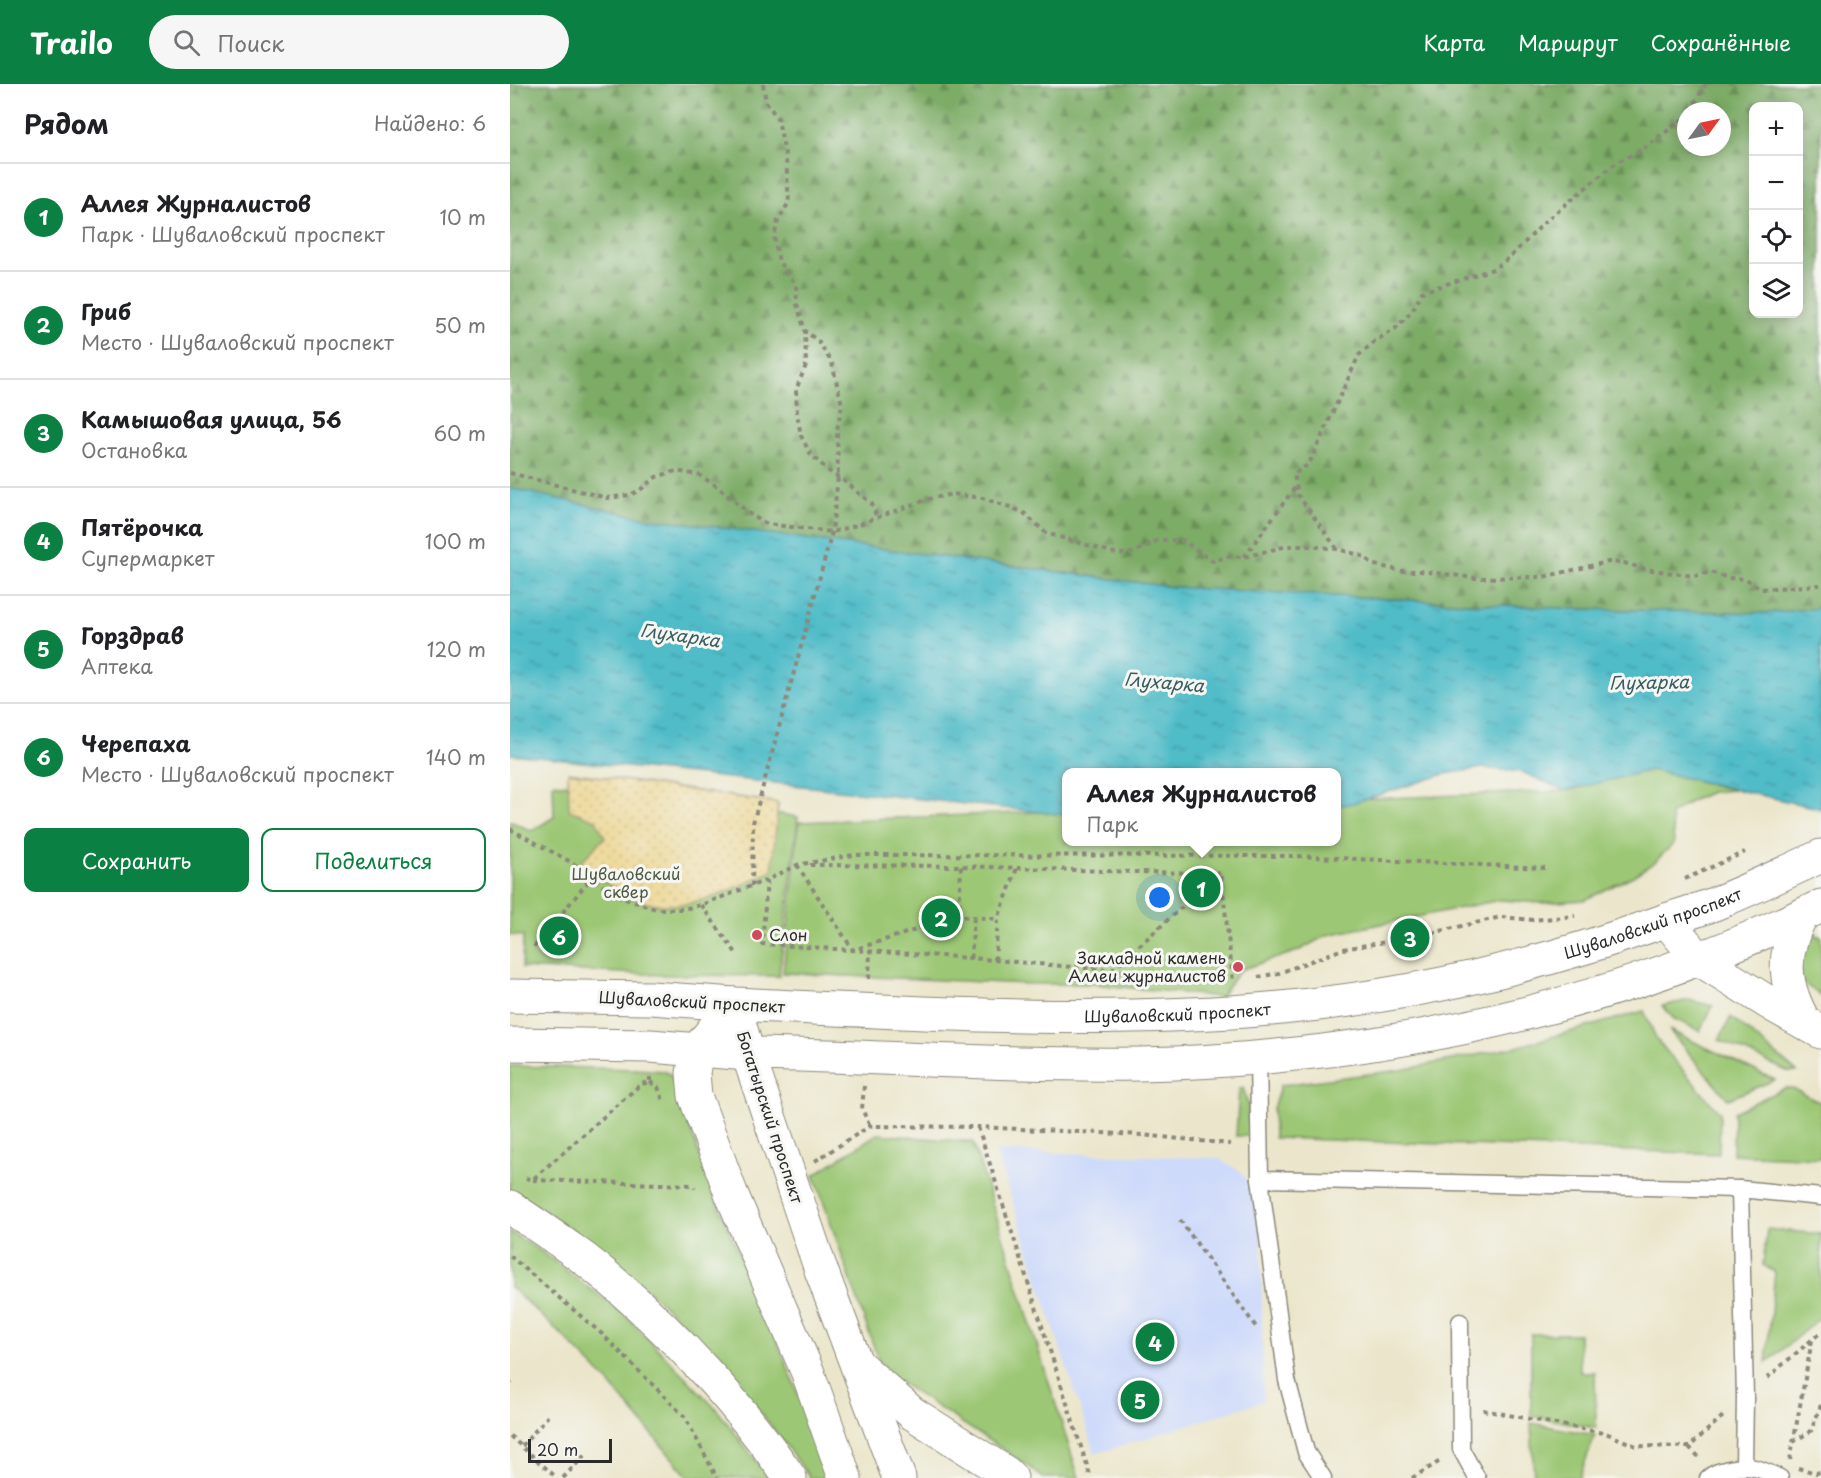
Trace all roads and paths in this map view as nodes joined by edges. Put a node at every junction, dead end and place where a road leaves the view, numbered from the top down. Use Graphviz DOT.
graph roads {
  1 [pos="764,84"];
  2 [pos="1706,84"];
  3 [pos="1695,102"];
  4 [pos="1677,124"];
  5 [pos="805,331"];
  6 [pos="510,473"];
  7 [pos="838,477"];
  8 [pos="1296,486"];
  9 [pos="877,518"];
  10 [pos="832,532"];
  11 [pos="1338,549"];
  12 [pos="1244,557"];
  13 [pos="1821,585"];
  14 [pos="510,829"];
  15 [pos="1745,852"];
  16 [pos="1821,856"];
  17 [pos="797,865"];
  18 [pos="961,866"];
  19 [pos="1017,868"];
  20 [pos="1545,868"];
  21 [pos="1221,873"];
  22 [pos="591,878"];
  23 [pos="767,880"];
  24 [pos="1681,881"];
  25 [pos="752,886"];
  26 [pos="701,905"];
  27 [pos="1811,911"];
  28 [pos="959,916"];
  29 [pos="1579,916"];
  30 [pos="974,917"];
  31 [pos="998,919"];
  32 [pos="1666,920"];
  33 [pos="534,946"];
  34 [pos="853,950"];
  35 [pos="870,951"];
  36 [pos="736,953"];
  37 [pos="971,958"];
  38 [pos="1699,959"];
  39 [pos="995,960"];
  40 [pos="1112,970"];
  41 [pos="1256,977"];
  42 [pos="869,979"];
  43 [pos="510,996"];
  44 [pos="734,1004"];
  45 [pos="1813,1027"];
  46 [pos="510,1044"];
  47 [pos="698,1050"];
  48 [pos="748,1054"];
  49 [pos="1258,1057"];
  50 [pos="651,1070"];
  51 [pos="864,1083"];
  52 [pos="870,1126"];
  53 [pos="978,1127"];
  54 [pos="1230,1144"];
  55 [pos="810,1164"];
  56 [pos="522,1177"];
  57 [pos="1260,1179"];
  58 [pos="532,1180"];
  59 [pos="1740,1189"];
  60 [pos="697,1191"];
  61 [pos="1821,1197"];
  62 [pos="510,1207"];
  63 [pos="1180,1220"];
  64 [pos="510,1256"];
  65 [pos="1460,1322"];
  66 [pos="1258,1331"];
  67 [pos="1821,1332"];
  68 [pos="1812,1340"];
  69 [pos="858,1365"];
  70 [pos="1745,1397"];
  71 [pos="1460,1405"];
  72 [pos="1821,1405"];
  73 [pos="548,1416"];
  74 [pos="510,1436"];
  75 [pos="1793,1442"];
  76 [pos="522,1446"];
  77 [pos="1461,1449"];
  78 [pos="586,1454"];
  79 [pos="1744,1466"];
  80 [pos="1821,1472"];
  81 [pos="556,1478"];
  82 [pos="563,1478"];
  83 [pos="717,1478"];
  84 [pos="790,1478"];
  85 [pos="845,1478"];
  86 [pos="899,1478"];
  87 [pos="1011,1478"];
  88 [pos="1091,1478"];
  89 [pos="1323,1478"];
  90 [pos="1412,1478"];
  91 [pos="1477,1478"];
  92 [pos="1708,1478"];
  93 [pos="1780,1478"];
  1 -- 5 [label="path"];
  2 -- 3 [label="path"];
  4 -- 8 [label="path"];
  5 -- 7 [label="path"];
  5 -- 7 [label="path"];
  6 -- 10 [label="path"];
  7 -- 9 [label="path"];
  7 -- 10 [label="path"];
  8 -- 11 [label="path"];
  8 -- 12 [label="path"];
  9 -- 10 [label="path"];
  9 -- 12 [label="path"];
  10 -- 25 [label="path"];
  11 -- 12 [label="path"];
  11 -- 13 [label="path"];
  14 -- 22 [label="path"];
  15 -- 24 [label="path"];
  16 -- 32 [label="main road, Шуваловский проспект"];
  17 -- 18 [label="path"];
  17 -- 20 [label="path"];
  17 -- 23 [label="path"];
  17 -- 34 [label="path"];
  18 -- 19 [label="path"];
  18 -- 28 [label="path"];
  19 -- 21 [label="path"];
  19 -- 31 [label="path"];
  21 -- 40 [label="path"];
  21 -- 40 [label="path"];
  22 -- 26 [label="path"];
  22 -- 33 [label="path"];
  23 -- 25 [label="path"];
  23 -- 34 [label="path"];
  25 -- 26 [label="path"];
  26 -- 36 [label="path"];
  27 -- 38 [label="main road"];
  27 -- 45 [label="main road"];
  28 -- 30 [label="path"];
  28 -- 34 [label="path"];
  29 -- 41 [label="path"];
  30 -- 31 [label="path"];
  30 -- 37 [label="path"];
  31 -- 39 [label="path"];
  32 -- 38 [label="main road"];
  32 -- 44 [label="main road, Шуваловский проспект"];
  34 -- 35 [label="path"];
  35 -- 37 [label="path"];
  35 -- 42 [label="path"];
  37 -- 39 [label="path"];
  38 -- 45 [label="main road"];
  38 -- 49 [label="main road"];
  39 -- 40 [label="path"];
  43 -- 44 [label="main road, Шуваловский проспект"];
  44 -- 47 [label="main road, Богатырский проспект"];
  44 -- 48 [label="main road, Богатырский проспект"];
  46 -- 47 [label="main road"];
  47 -- 48 [label="main road"];
  47 -- 85 [label="main road, Богатырский проспект"];
  48 -- 49 [label="main road"];
  48 -- 69 [label="main road, Богатырский проспект"];
  49 -- 57 [label="lane"];
  50 -- 58 [label="path"];
  51 -- 52 [label="path"];
  52 -- 53 [label="path"];
  52 -- 55 [label="path"];
  53 -- 54 [label="path"];
  53 -- 88 [label="path"];
  56 -- 58 [label="path"];
  57 -- 59 [label="lane"];
  57 -- 89 [label="lane"];
  58 -- 60 [label="path"];
  59 -- 61 [label="lane"];
  59 -- 70 [label="lane"];
  62 -- 84 [label="main road"];
  63 -- 66 [label="path"];
  64 -- 83 [label="path"];
  65 -- 71 [label="lane"];
  67 -- 68 [label="path"];
  68 -- 70 [label="path"];
  68 -- 75 [label="path"];
  69 -- 86 [label="main road, Богатырский проспект"];
  69 -- 87 [label="main road"];
  70 -- 71 [label="path"];
  70 -- 79 [label="lane"];
  71 -- 77 [label="lane"];
  72 -- 75 [label="path"];
  73 -- 76 [label="path"];
  74 -- 76 [label="path"];
  75 -- 80 [label="path"];
  76 -- 81 [label="path"];
  77 -- 90 [label="path"];
  77 -- 91 [label="lane"];
  78 -- 82 [label="path"];
  79 -- 92 [label="lane"];
  79 -- 93 [label="lane"];
}
